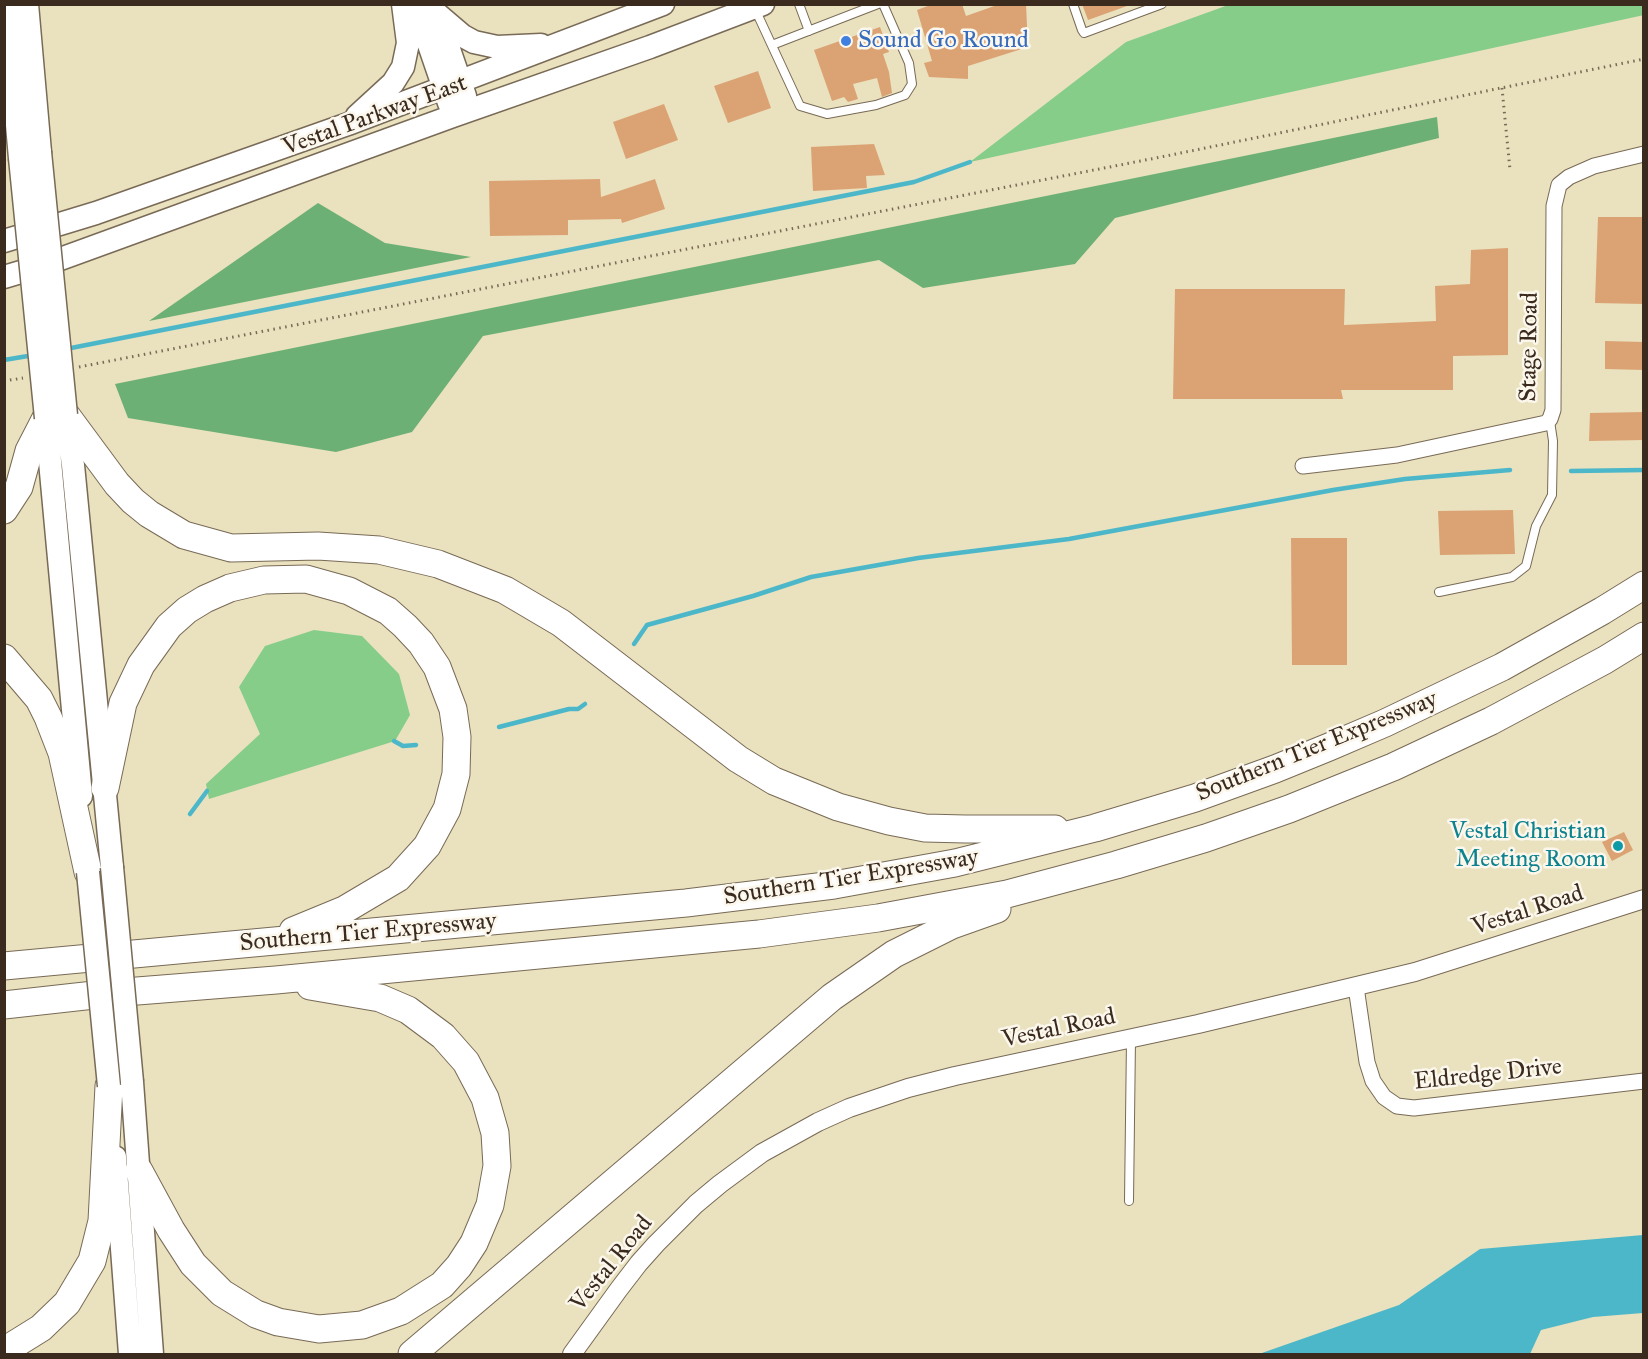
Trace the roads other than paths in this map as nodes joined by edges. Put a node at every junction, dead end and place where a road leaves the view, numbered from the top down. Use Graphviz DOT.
graph roads {
  1 [pos="6,4"];
  2 [pos="27,4"];
  3 [pos="36,4"];
  4 [pos="403,4"];
  5 [pos="415,4"];
  6 [pos="663,4"];
  7 [pos="799,4"];
  8 [pos="878,4"];
  9 [pos="883,4"];
  10 [pos="1073,4"];
  11 [pos="1162,4"];
  12 [pos="759,6"];
  13 [pos="435,9"];
  14 [pos="809,31"];
  15 [pos="15,36"];
  16 [pos="562,44"];
  17 [pos="772,45"];
  18 [pos="452,86"];
  19 [pos="462,113"];
  20 [pos="348,124"];
  21 [pos="1644,154"];
  22 [pos="4,241"];
  23 [pos="4,277"];
  24 [pos="56,416"];
  25 [pos="1550,419"];
  26 [pos="1303,466"];
  27 [pos="4,510"];
  28 [pos="1644,585"];
  29 [pos="1439,592"];
  30 [pos="1644,636"];
  31 [pos="4,658"];
  32 [pos="105,788"];
  33 [pos="1095,828"];
  34 [pos="1116,865"];
  35 [pos="100,869"];
  36 [pos="1644,899"];
  37 [pos="270,941"];
  38 [pos="4,966"];
  39 [pos="276,980"];
  40 [pos="1356,987"];
  41 [pos="4,1005"];
  42 [pos="1131,1039"];
  43 [pos="1644,1082"];
  44 [pos="120,1084"];
  45 [pos="139,1171"];
  46 [pos="1129,1201"];
  47 [pos="4,1351"];
  48 [pos="130,1354"];
  49 [pos="152,1354"];
  50 [pos="412,1354"];
  51 [pos="572,1354"];
  1 -- 15 [label="main road"];
  2 -- 15 [label="main road"];
  3 -- 15 [label="main road"];
  4 -- 20 [label="main road"];
  5 -- 18 [label="main road"];
  6 -- 16 [label="main road, Vestal Parkway East"];
  7 -- 14 [label="lane"];
  8 -- 14 [label="lane"];
  9 -- 17 [label="lane"];
  10 -- 11 [label="lane"];
  12 -- 17 [label="lane"];
  12 -- 19 [label="main road, Vestal Parkway East"];
  13 -- 16 [label="main road"];
  13 -- 18 [label="main road"];
  14 -- 17 [label="lane"];
  15 -- 24 [label="main road, bridge"];
  16 -- 18 [label="main road, Vestal Parkway East"];
  18 -- 19 [label="main road"];
  18 -- 20 [label="main road, Vestal Parkway East"];
  19 -- 23 [label="main road, Vestal Parkway East"];
  20 -- 22 [label="main road, Vestal Parkway East"];
  21 -- 25 [label="street, Stage Road"];
  24 -- 27 [label="highway"];
  24 -- 32 [label="main road"];
  24 -- 33 [label="highway"];
  24 -- 35 [label="main road"];
  25 -- 26 [label="street, Stage Road"];
  25 -- 29 [label="lane"];
  28 -- 33 [label="highway, Southern Tier Expressway"];
  30 -- 34 [label="highway, Southern Tier Expressway"];
  31 -- 35 [label="highway"];
  32 -- 35 [label="main road"];
  32 -- 37 [label="highway"];
  33 -- 37 [label="highway, Southern Tier Expressway"];
  34 -- 39 [label="highway, Southern Tier Expressway"];
  34 -- 50 [label="highway"];
  35 -- 44 [label="main road, bridge"];
  36 -- 40 [label="street, Vestal Road"];
  37 -- 38 [label="highway, Southern Tier Expressway"];
  39 -- 41 [label="highway, Southern Tier Expressway"];
  39 -- 45 [label="highway"];
  40 -- 42 [label="street, Vestal Road"];
  40 -- 43 [label="street, Eldredge Drive"];
  42 -- 46 [label="lane"];
  42 -- 51 [label="street, Vestal Road"];
  44 -- 45 [label="main road"];
  44 -- 47 [label="highway"];
  44 -- 48 [label="main road"];
  45 -- 49 [label="main road"];
}
